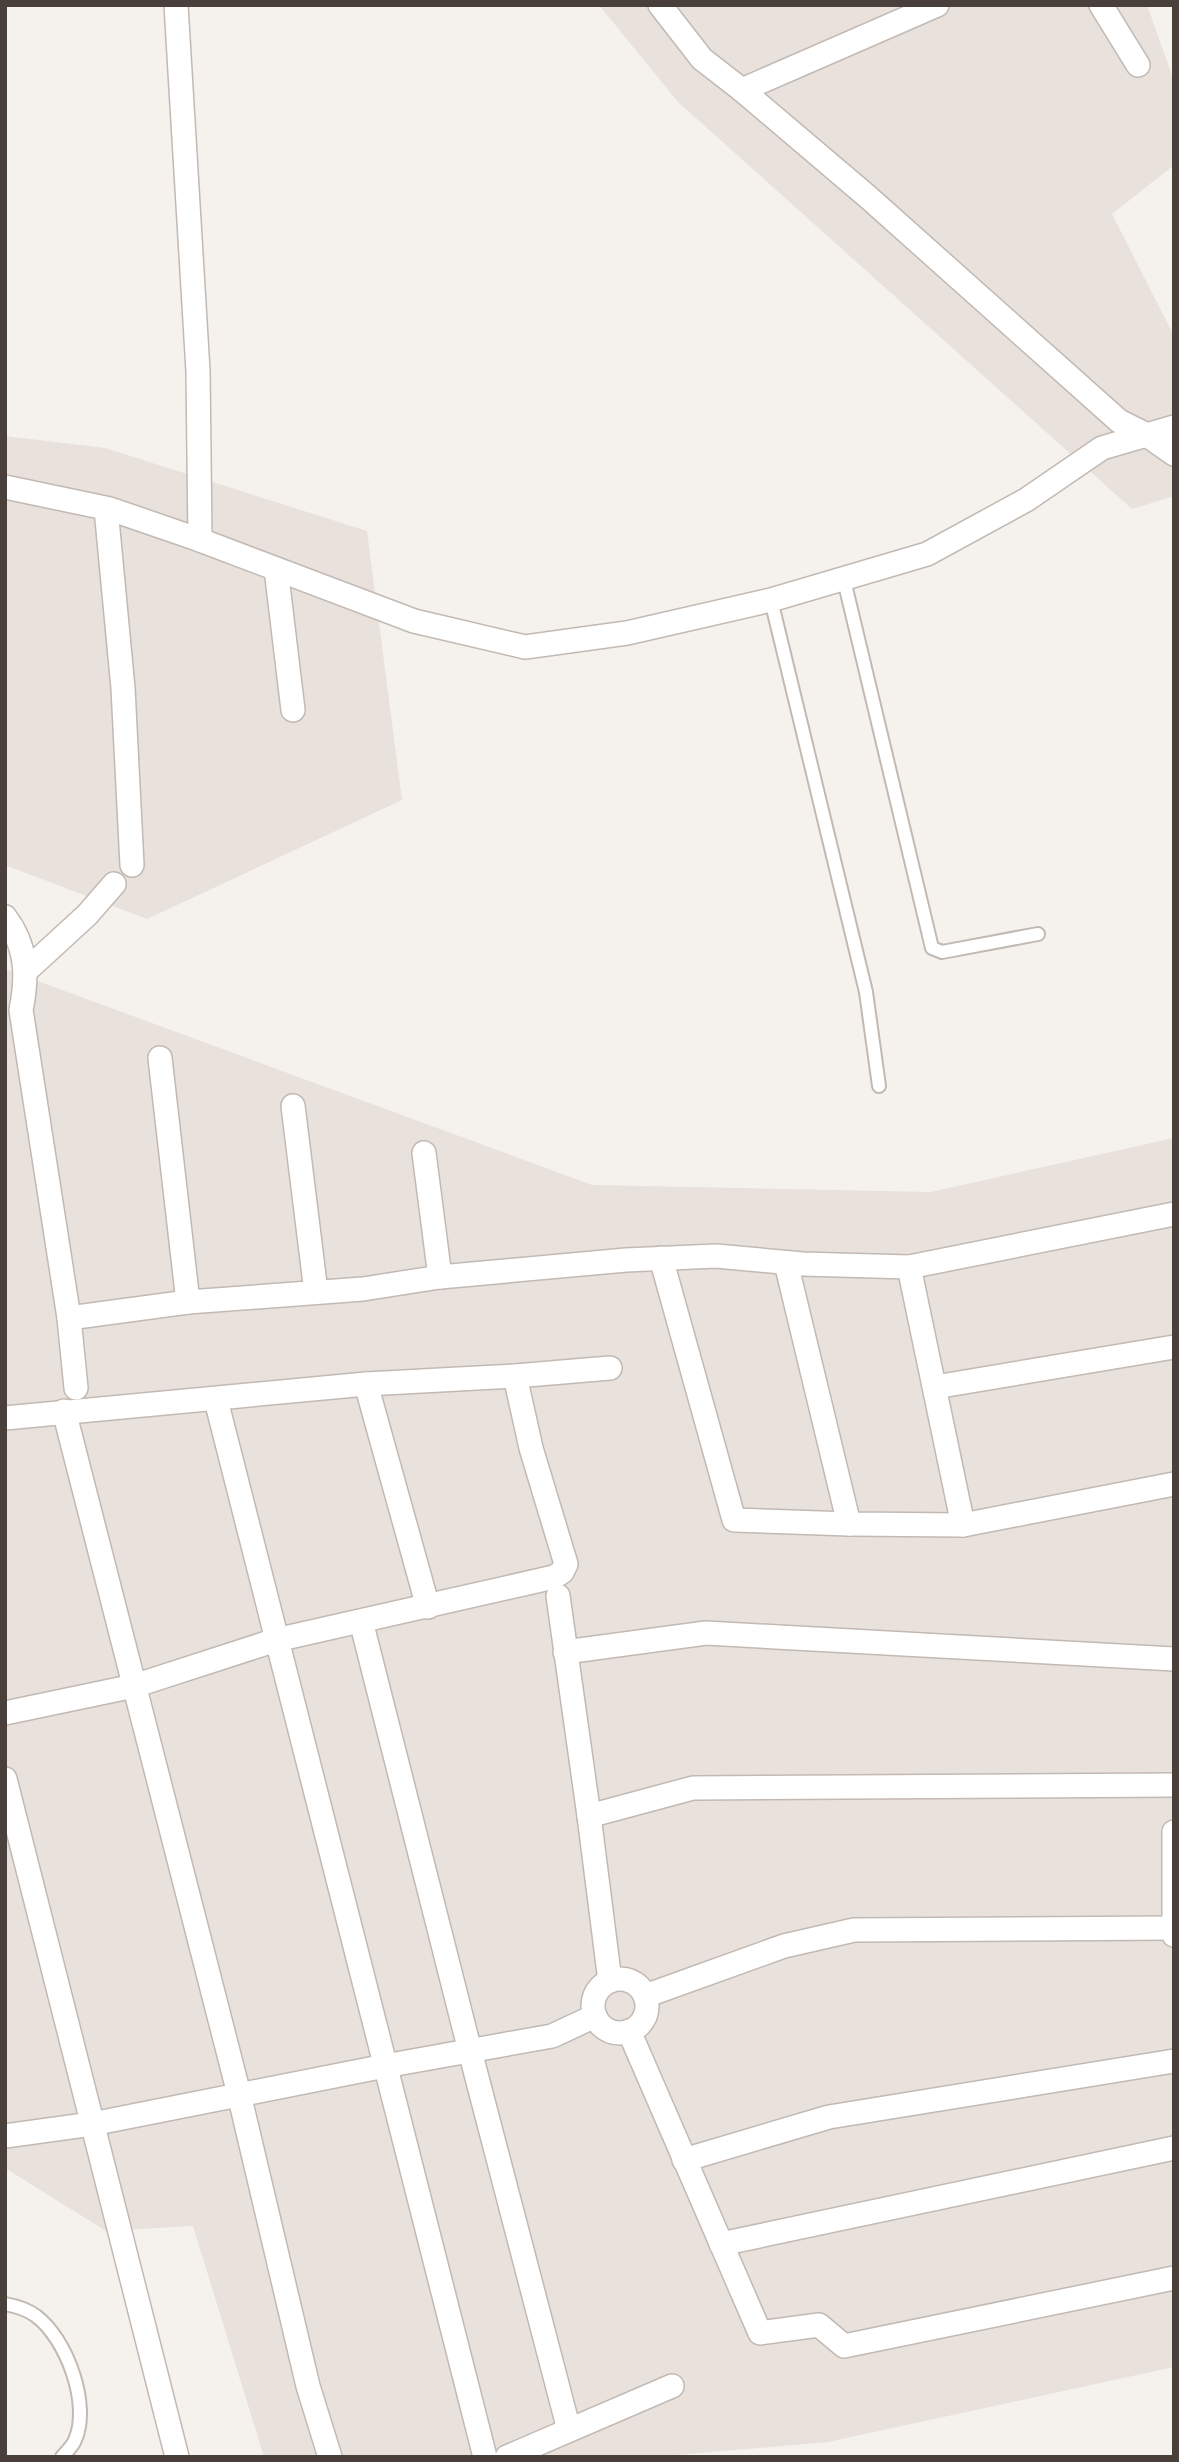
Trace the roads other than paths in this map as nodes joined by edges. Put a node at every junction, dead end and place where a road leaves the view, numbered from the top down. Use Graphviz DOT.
graph roads {
  1 [pos="176,5"];
  2 [pos="660,5"];
  3 [pos="937,5"];
  4 [pos="1101,5"];
  5 [pos="1138,65"];
  6 [pos="742,90"];
  7 [pos="1174,427"];
  8 [pos="1147,435"];
  9 [pos="1174,454"];
  10 [pos="5,487"];
  11 [pos="106,509"];
  12 [pos="200,540"];
  13 [pos="276,569"];
  14 [pos="844,580"];
  15 [pos="771,600"];
  16 [pos="293,710"];
  17 [pos="132,865"];
  18 [pos="114,884"];
  19 [pos="5,917"];
  20 [pos="1038,934"];
  21 [pos="27,970"];
  22 [pos="13,1012"];
  23 [pos="160,1058"];
  24 [pos="879,1086"];
  25 [pos="293,1106"];
  26 [pos="424,1153"];
  27 [pos="1174,1214"];
  28 [pos="660,1258"];
  29 [pos="786,1263"];
  30 [pos="909,1267"];
  31 [pos="440,1277"];
  32 [pos="316,1292"];
  33 [pos="188,1303"];
  34 [pos="69,1318"];
  35 [pos="1174,1347"];
  36 [pos="610,1368"];
  37 [pos="515,1376"];
  38 [pos="366,1384"];
  39 [pos="935,1387"];
  40 [pos="76,1388"];
  41 [pos="216,1400"];
  42 [pos="64,1411"];
  43 [pos="5,1418"];
  44 [pos="1174,1484"];
  45 [pos="849,1524"];
  46 [pos="963,1525"];
  47 [pos="558,1596"];
  48 [pos="428,1606"];
  49 [pos="361,1621"];
  50 [pos="276,1640"];
  51 [pos="565,1652"];
  52 [pos="1174,1659"];
  53 [pos="134,1686"];
  54 [pos="5,1713"];
  55 [pos="5,1779"];
  56 [pos="1174,1785"];
  57 [pos="589,1816"];
  58 [pos="1174,1832"];
  59 [pos="1173,1931"];
  60 [pos="610,1981"];
  61 [pos="645,1996"];
  62 [pos="595,2016"];
  63 [pos="629,2031"];
  64 [pos="470,2051"];
  65 [pos="1174,2061"];
  66 [pos="385,2066"];
  67 [pos="239,2094"];
  68 [pos="92,2124"];
  69 [pos="5,2136"];
  70 [pos="1174,2148"];
  71 [pos="684,2160"];
  72 [pos="721,2244"];
  73 [pos="1174,2278"];
  74 [pos="5,2304"];
  75 [pos="671,2386"];
  76 [pos="569,2430"];
  77 [pos="62,2457"];
  78 [pos="177,2457"];
  79 [pos="330,2457"];
  80 [pos="485,2457"];
  81 [pos="507,2457"];
  1 -- 12 [label="street"];
  2 -- 6 [label="street"];
  3 -- 6 [label="street"];
  4 -- 5 [label="street"];
  6 -- 8 [label="street"];
  7 -- 8 [label="street"];
  8 -- 9 [label="street"];
  8 -- 14 [label="street"];
  10 -- 11 [label="street"];
  11 -- 12 [label="street"];
  11 -- 17 [label="street"];
  12 -- 13 [label="street"];
  13 -- 15 [label="street"];
  13 -- 16 [label="street"];
  14 -- 15 [label="street"];
  14 -- 20 [label="lane"];
  15 -- 24 [label="lane"];
  18 -- 21 [label="street"];
  19 -- 21 [label="street"];
  21 -- 22 [label="street"];
  22 -- 34 [label="street"];
  23 -- 33 [label="street"];
  25 -- 32 [label="street"];
  26 -- 31 [label="street"];
  27 -- 30 [label="street"];
  28 -- 29 [label="street"];
  28 -- 31 [label="street"];
  28 -- 45 [label="street"];
  29 -- 30 [label="street"];
  29 -- 45 [label="street"];
  30 -- 39 [label="street"];
  31 -- 32 [label="street"];
  32 -- 33 [label="street"];
  33 -- 34 [label="street"];
  34 -- 40 [label="street"];
  35 -- 39 [label="street"];
  36 -- 37 [label="street"];
  37 -- 38 [label="street"];
  37 -- 48 [label="street"];
  38 -- 41 [label="street"];
  38 -- 48 [label="street"];
  39 -- 46 [label="street"];
  41 -- 42 [label="street"];
  41 -- 50 [label="street"];
  42 -- 43 [label="street"];
  42 -- 53 [label="street"];
  44 -- 46 [label="street"];
  45 -- 46 [label="street"];
  47 -- 51 [label="street"];
  48 -- 49 [label="street"];
  49 -- 50 [label="street"];
  49 -- 64 [label="street"];
  50 -- 53 [label="street"];
  50 -- 66 [label="street"];
  51 -- 52 [label="street"];
  51 -- 57 [label="street"];
  53 -- 54 [label="street"];
  53 -- 67 [label="street"];
  55 -- 68 [label="street"];
  56 -- 57 [label="street"];
  57 -- 60 [label="street"];
  58 -- 59 [label="street"];
  59 -- 61 [label="street"];
  60 -- 61 [label="street"];
  60 -- 62 [label="street"];
  61 -- 63 [label="street"];
  62 -- 63 [label="street"];
  62 -- 64 [label="street"];
  63 -- 71 [label="street"];
  64 -- 66 [label="street"];
  64 -- 76 [label="street"];
  65 -- 71 [label="street"];
  66 -- 67 [label="street"];
  66 -- 80 [label="street"];
  67 -- 68 [label="street"];
  67 -- 79 [label="street"];
  68 -- 69 [label="street"];
  68 -- 78 [label="street"];
  70 -- 72 [label="street"];
  71 -- 72 [label="street"];
  72 -- 73 [label="street"];
  74 -- 77 [label="lane"];
  75 -- 76 [label="street"];
  76 -- 81 [label="street"];
}
